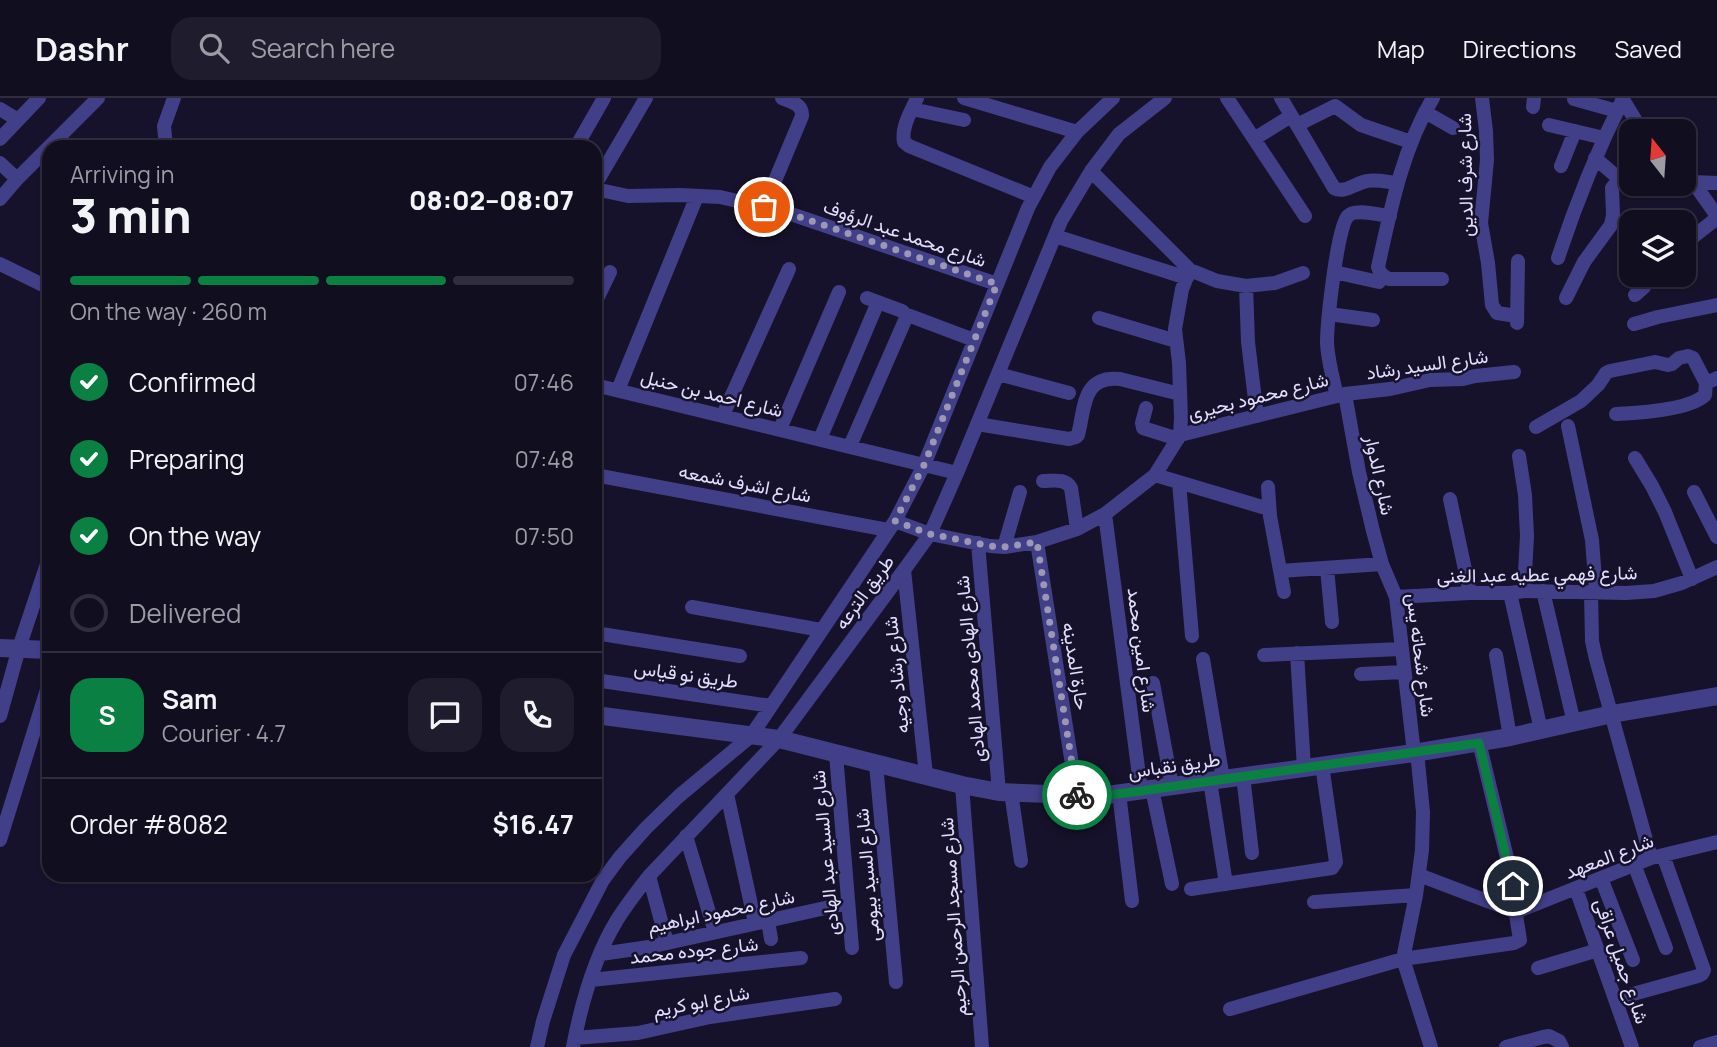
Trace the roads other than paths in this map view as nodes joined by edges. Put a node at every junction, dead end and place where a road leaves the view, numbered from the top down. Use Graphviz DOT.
graph roads {
  1 [pos="39,98"];
  2 [pos="98,98"];
  3 [pos="174,98"];
  4 [pos="604,98"];
  5 [pos="646,98"];
  6 [pos="782,98"];
  7 [pos="964,98"];
  8 [pos="1113,98"];
  9 [pos="1165,98"];
  10 [pos="1227,98"];
  11 [pos="1281,98"];
  12 [pos="1433,98"];
  13 [pos="1482,98"];
  14 [pos="1574,99"];
  15 [pos="915,102"];
  16 [pos="1333,102"];
  17 [pos="1620,103"];
  18 [pos="0,109"];
  19 [pos="1425,112"];
  20 [pos="1633,119"];
  21 [pos="18,120"];
  22 [pos="964,120"];
  23 [pos="1294,121"];
  24 [pos="1549,125"];
  25 [pos="1453,128"];
  26 [pos="1575,131"];
  27 [pos="1077,132"];
  28 [pos="1604,138"];
  29 [pos="0,139"];
  30 [pos="1254,139"];
  31 [pos="56,140"];
  32 [pos="165,140"];
  33 [pos="580,140"];
  34 [pos="1411,142"];
  35 [pos="42,154"];
  36 [pos="1595,158"];
  37 [pos="0,163"];
  38 [pos="1561,166"];
  39 [pos="1091,171"];
  40 [pos="602,175"];
  41 [pos="17,179"];
  42 [pos="1696,179"];
  43 [pos="1397,183"];
  44 [pos="1717,183"];
  45 [pos="1696,188"];
  46 [pos="602,189"];
  47 [pos="697,196"];
  48 [pos="1034,197"];
  49 [pos="0,199"];
  50 [pos="764,207"];
  51 [pos="1305,216"];
  52 [pos="1390,216"];
  53 [pos="1717,217"];
  54 [pos="1696,234"];
  55 [pos="1055,236"];
  56 [pos="1558,258"];
  57 [pos="1518,261"];
  58 [pos="0,264"];
  59 [pos="789,269"];
  60 [pos="610,272"];
  61 [pos="1334,272"];
  62 [pos="1303,273"];
  63 [pos="1188,274"];
  64 [pos="1442,279"];
  65 [pos="1379,282"];
  66 [pos="997,284"];
  67 [pos="42,285"];
  68 [pos="1246,286"];
  69 [pos="1644,287"];
  70 [pos="602,289"];
  71 [pos="839,292"];
  72 [pos="1635,295"];
  73 [pos="1566,298"];
  74 [pos="1717,305"];
  75 [pos="905,314"];
  76 [pos="1329,314"];
  77 [pos="1099,318"];
  78 [pos="1373,320"];
  79 [pos="1634,324"];
  80 [pos="974,340"];
  81 [pos="1176,341"];
  82 [pos="1514,372"];
  83 [pos="998,374"];
  84 [pos="1712,380"];
  85 [pos="602,387"];
  86 [pos="618,390"];
  87 [pos="1069,393"];
  88 [pos="1180,394"];
  89 [pos="1341,395"];
  90 [pos="1146,408"];
  91 [pos="1616,414"];
  92 [pos="723,415"];
  93 [pos="1257,416"];
  94 [pos="977,424"];
  95 [pos="1568,426"];
  96 [pos="1536,427"];
  97 [pos="780,429"];
  98 [pos="1179,437"];
  99 [pos="820,439"];
  100 [pos="850,446"];
  101 [pos="1519,456"];
  102 [pos="1635,458"];
  103 [pos="924,465"];
  104 [pos="957,473"];
  105 [pos="1155,475"];
  106 [pos="602,476"];
  107 [pos="1043,481"];
  108 [pos="1179,482"];
  109 [pos="1268,487"];
  110 [pos="1020,492"];
  111 [pos="1694,492"];
  112 [pos="1450,499"];
  113 [pos="1269,509"];
  114 [pos="1105,514"];
  115 [pos="892,525"];
  116 [pos="1077,529"];
  117 [pos="930,534"];
  118 [pos="1717,537"];
  119 [pos="1037,542"];
  120 [pos="978,543"];
  121 [pos="1004,547"];
  122 [pos="1382,564"];
  123 [pos="1717,567"];
  124 [pos="1327,568"];
  125 [pos="904,570"];
  126 [pos="1280,571"];
  127 [pos="1692,579"];
  128 [pos="42,581"];
  129 [pos="1543,591"];
  130 [pos="1284,592"];
  131 [pos="1517,592"];
  132 [pos="1594,592"];
  133 [pos="1470,593"];
  134 [pos="1396,597"];
  135 [pos="692,607"];
  136 [pos="1332,622"];
  137 [pos="821,630"];
  138 [pos="602,634"];
  139 [pos="1192,636"];
  140 [pos="0,648"];
  141 [pos="22,648"];
  142 [pos="1401,649"];
  143 [pos="42,650"];
  144 [pos="1297,653"];
  145 [pos="1264,655"];
  146 [pos="1496,655"];
  147 [pos="740,656"];
  148 [pos="1203,659"];
  149 [pos="1404,672"];
  150 [pos="1361,674"];
  151 [pos="602,681"];
  152 [pos="1153,683"];
  153 [pos="1717,696"];
  154 [pos="42,705"];
  155 [pos="771,706"];
  156 [pos="1612,714"];
  157 [pos="0,716"];
  158 [pos="602,716"];
  159 [pos="1574,723"];
  160 [pos="1541,730"];
  161 [pos="751,736"];
  162 [pos="1510,737"];
  163 [pos="779,739"];
  164 [pos="1479,743"];
  165 [pos="1415,753"];
  166 [pos="836,754"];
  167 [pos="876,764"];
  168 [pos="1313,766"];
  169 [pos="926,775"];
  170 [pos="1242,776"];
  171 [pos="1217,780"];
  172 [pos="962,785"];
  173 [pos="1172,786"];
  174 [pos="1147,790"];
  175 [pos="1005,792"];
  176 [pos="1119,793"];
  177 [pos="727,794"];
  178 [pos="1077,796"];
  179 [pos="687,836"];
  180 [pos="0,840"];
  181 [pos="1717,842"];
  182 [pos="1252,853"];
  183 [pos="1657,856"];
  184 [pos="1021,861"];
  185 [pos="1634,864"];
  186 [pos="1419,875"];
  187 [pos="649,876"];
  188 [pos="1601,878"];
  189 [pos="602,882"];
  190 [pos="602,882"];
  191 [pos="1172,884"];
  192 [pos="1226,884"];
  193 [pos="1191,889"];
  194 [pos="1576,889"];
  195 [pos="1416,895"];
  196 [pos="1132,901"];
  197 [pos="1314,902"];
  198 [pos="848,903"];
  199 [pos="1516,912"];
  200 [pos="762,922"];
  201 [pos="715,932"];
  202 [pos="771,939"];
  203 [pos="667,943"];
  204 [pos="1666,947"];
  205 [pos="852,948"];
  206 [pos="1598,950"];
  207 [pos="601,954"];
  208 [pos="801,958"];
  209 [pos="1403,959"];
  210 [pos="1633,960"];
  211 [pos="1538,968"];
  212 [pos="591,980"];
  213 [pos="896,982"];
  214 [pos="835,999"];
  215 [pos="1615,999"];
  216 [pos="1230,1009"];
  217 [pos="1717,1042"];
  218 [pos="574,1043"];
  219 [pos="1426,1045"];
  220 [pos="537,1047"];
  221 [pos="982,1047"];
  222 [pos="1506,1047"];
  223 [pos="1562,1047"];
  224 [pos="1632,1047"];
  225 [pos="1700,1047"];
  1 -- 21 [label="street"];
  2 -- 31 [label="street"];
  3 -- 32 [label="street"];
  4 -- 33 [label="street"];
  5 -- 40 [label="street"];
  6 -- 50 [label="street"];
  7 -- 27 [label="street"];
  8 -- 27 [label="street, طريق الترعه"];
  9 -- 39 [label="street, طريق الترعه"];
  10 -- 30 [label="street"];
  11 -- 23 [label="street"];
  12 -- 19 [label="street"];
  13 -- 57 [label="street, شارع شرف الدين"];
  14 -- 17 [label="street"];
  15 -- 22 [label="street"];
  15 -- 48 [label="street"];
  16 -- 23 [label="street"];
  16 -- 34 [label="street"];
  17 -- 20 [label="street"];
  17 -- 28 [label="street"];
  18 -- 21 [label="street"];
  19 -- 25 [label="street"];
  19 -- 34 [label="street"];
  21 -- 29 [label="street"];
  23 -- 30 [label="street"];
  23 -- 43 [label="street"];
  24 -- 26 [label="street"];
  26 -- 28 [label="street"];
  26 -- 38 [label="street"];
  27 -- 48 [label="street, طريق الترعه"];
  28 -- 36 [label="street"];
  30 -- 51 [label="street"];
  34 -- 43 [label="street"];
  35 -- 41 [label="street"];
  36 -- 56 [label="street"];
  36 -- 73 [label="street"];
  37 -- 41 [label="street"];
  39 -- 55 [label="street, طريق الترعه"];
  39 -- 63 [label="street"];
  41 -- 49 [label="street"];
  42 -- 44 [label="street"];
  43 -- 52 [label="street"];
  45 -- 53 [label="street"];
  46 -- 47 [label="street, شارع محمد عبد الرؤوف"];
  47 -- 50 [label="street, شارع محمد عبد الرؤوف"];
  47 -- 86 [label="street"];
  48 -- 66 [label="street, طريق الترعه"];
  50 -- 66 [label="street, شارع محمد عبد الرؤوف"];
  52 -- 61 [label="street, شارع الدوار"];
  52 -- 64 [label="street"];
  53 -- 54 [label="street"];
  55 -- 63 [label="street"];
  55 -- 83 [label="street, طريق الترعه"];
  58 -- 67 [label="street"];
  59 -- 92 [label="street"];
  60 -- 70 [label="street"];
  61 -- 65 [label="street"];
  61 -- 76 [label="street, شارع الدوار"];
  62 -- 68 [label="street"];
  63 -- 68 [label="street"];
  63 -- 81 [label="street"];
  66 -- 80 [label="street, طريق الترعه"];
  68 -- 93 [label="street"];
  69 -- 72 [label="street"];
  71 -- 97 [label="street"];
  74 -- 79 [label="street"];
  75 -- 80 [label="street"];
  75 -- 99 [label="street"];
  75 -- 100 [label="street"];
  76 -- 78 [label="street"];
  76 -- 89 [label="street, شارع الدوار"];
  77 -- 81 [label="street"];
  80 -- 103 [label="street, طريق الترعه"];
  81 -- 88 [label="street"];
  82 -- 89 [label="street, شارع السيد رشاد"];
  83 -- 87 [label="street"];
  83 -- 94 [label="street, طريق الترعه"];
  84 -- 91 [label="street"];
  84 -- 96 [label="street"];
  85 -- 86 [label="street, شارع احمد بن حنبل"];
  86 -- 92 [label="street, شارع احمد بن حنبل"];
  88 -- 94 [label="street"];
  88 -- 98 [label="street"];
  89 -- 93 [label="street, شارع محمود بحيرى"];
  89 -- 122 [label="street, شارع الدوار"];
  90 -- 98 [label="street"];
  92 -- 97 [label="street, شارع احمد بن حنبل"];
  93 -- 98 [label="street, شارع محمود بحيرى"];
  94 -- 104 [label="street, طريق الترعه"];
  95 -- 132 [label="street"];
  97 -- 99 [label="street, شارع احمد بن حنبل"];
  98 -- 105 [label="street, شارع اشرف شمعه"];
  99 -- 100 [label="street, شارع احمد بن حنبل"];
  100 -- 103 [label="street, شارع احمد بن حنبل"];
  101 -- 131 [label="street"];
  102 -- 127 [label="street"];
  103 -- 104 [label="street, شارع احمد بن حنبل"];
  103 -- 115 [label="street, طريق الترعه"];
  104 -- 117 [label="street, طريق الترعه"];
  105 -- 108 [label="street"];
  105 -- 114 [label="street, شارع اشرف شمعه"];
  106 -- 115 [label="street, شارع اشرف شمعه"];
  107 -- 116 [label="street"];
  108 -- 113 [label="street"];
  108 -- 139 [label="street"];
  109 -- 113 [label="street"];
  110 -- 121 [label="street"];
  111 -- 118 [label="street"];
  112 -- 133 [label="street"];
  113 -- 126 [label="street"];
  114 -- 116 [label="street, شارع اشرف شمعه"];
  114 -- 174 [label="street, شارع امين محمد"];
  115 -- 117 [label="street, شارع اشرف شمعه"];
  115 -- 137 [label="street, طريق الترعه"];
  116 -- 119 [label="street, شارع اشرف شمعه"];
  117 -- 120 [label="street, شارع اشرف شمعه"];
  117 -- 125 [label="street, طريق الترعه"];
  119 -- 121 [label="street, شارع اشرف شمعه"];
  119 -- 178 [label="street, حارة المدينه"];
  120 -- 121 [label="street, شارع اشرف شمعه"];
  120 -- 175 [label="street, شارع الهادى محمد الهادى"];
  122 -- 124 [label="street"];
  122 -- 134 [label="street, شارع شحاته يس"];
  123 -- 127 [label="street, شارع فهمي عطيه عبد الغنى"];
  124 -- 126 [label="street"];
  124 -- 136 [label="street"];
  125 -- 163 [label="street, طريق الترعه"];
  125 -- 169 [label="street, شارع رشاد وجيه"];
  126 -- 130 [label="street"];
  127 -- 132 [label="street, شارع فهمي عطيه عبد الغنى"];
  128 -- 141 [label="street"];
  129 -- 131 [label="street, شارع فهمي عطيه عبد الغنى"];
  129 -- 132 [label="street, شارع فهمي عطيه عبد الغنى"];
  129 -- 159 [label="street"];
  131 -- 133 [label="street, شارع فهمي عطيه عبد الغنى"];
  131 -- 160 [label="street"];
  132 -- 156 [label="street"];
  133 -- 134 [label="street, شارع فهمي عطيه عبد الغنى"];
  134 -- 142 [label="street, شارع شحاته يس"];
  135 -- 137 [label="street"];
  137 -- 155 [label="street, طريق الترعه"];
  138 -- 147 [label="street"];
  140 -- 141 [label="street"];
  141 -- 143 [label="street"];
  141 -- 157 [label="street"];
  142 -- 144 [label="street"];
  142 -- 149 [label="street, شارع شحاته يس"];
  144 -- 145 [label="street"];
  144 -- 168 [label="street"];
  146 -- 162 [label="street"];
  148 -- 171 [label="street"];
  149 -- 150 [label="street"];
  149 -- 165 [label="street, شارع شحاته يس"];
  151 -- 155 [label="street, طريق نو قياس"];
  152 -- 173 [label="street"];
  153 -- 156 [label="street, طريق نقباس"];
  154 -- 180 [label="street"];
  155 -- 161 [label="street, طريق الترعه"];
  156 -- 159 [label="street, طريق نقباس"];
  156 -- 183 [label="street"];
  158 -- 161 [label="street, طريق نقباس"];
  159 -- 160 [label="street, طريق نقباس"];
  160 -- 162 [label="street, طريق نقباس"];
  161 -- 163 [label="street, طريق نقباس"];
  161 -- 190 [label="street, طريق الترعه"];
  162 -- 164 [label="street, طريق نقباس"];
  163 -- 166 [label="street, طريق نقباس"];
  163 -- 177 [label="street, طريق الترعه"];
  164 -- 165 [label="street, طريق نقباس"];
  164 -- 199 [label="street"];
  165 -- 168 [label="street, طريق نقباس"];
  165 -- 186 [label="street, شارع شحاته يس"];
  166 -- 167 [label="street, طريق نقباس"];
  166 -- 198 [label="street, شارع السيد عبد الهادى"];
  167 -- 169 [label="street, طريق نقباس"];
  167 -- 213 [label="street, شارع السيد بيومى"];
  168 -- 170 [label="street, طريق نقباس"];
  168 -- 192 [label="street"];
  169 -- 172 [label="street, طريق نقباس"];
  170 -- 171 [label="street, طريق نقباس"];
  170 -- 182 [label="street"];
  171 -- 173 [label="street, طريق نقباس"];
  171 -- 192 [label="street"];
  172 -- 175 [label="street, طريق نقباس"];
  172 -- 221 [label="street, شارع مسجد الرحمن الرحيم"];
  173 -- 174 [label="street, طريق نقباس"];
  174 -- 176 [label="street, طريق نقباس"];
  174 -- 191 [label="street, شارع امين محمد"];
  175 -- 178 [label="street, طريق نقباس"];
  175 -- 184 [label="street, شارع الهادى محمد الهادى"];
  176 -- 178 [label="street, طريق نقباس"];
  176 -- 196 [label="street"];
  177 -- 179 [label="street, طريق الترعه"];
  177 -- 200 [label="street, شارع جوده محمد"];
  179 -- 187 [label="street, طريق الترعه"];
  179 -- 201 [label="street"];
  181 -- 183 [label="street, شارع المعهد"];
  183 -- 185 [label="street, شارع المعهد"];
  183 -- 215 [label="street"];
  185 -- 188 [label="street, شارع المعهد"];
  185 -- 204 [label="street"];
  186 -- 195 [label="street, شارع شحاته يس"];
  186 -- 199 [label="street"];
  187 -- 203 [label="street"];
  187 -- 207 [label="street, طريق الترعه"];
  188 -- 194 [label="street, شارع المعهد"];
  188 -- 210 [label="street"];
  189 -- 220 [label="street, طريق الترعه"];
  192 -- 193 [label="street"];
  194 -- 199 [label="street, شارع المعهد"];
  194 -- 206 [label="street, شارع جميل عراقى"];
  195 -- 197 [label="street"];
  195 -- 209 [label="street, شارع شحاته يس"];
  198 -- 200 [label="street, شارع محمود ابراهيم"];
  198 -- 205 [label="street, شارع السيد عبد الهادى"];
  199 -- 209 [label="street"];
  200 -- 201 [label="street, شارع محمود ابراهيم"];
  200 -- 202 [label="street, شارع جوده محمد"];
  201 -- 203 [label="street, شارع محمود ابراهيم"];
  203 -- 207 [label="street, شارع محمود ابراهيم"];
  206 -- 211 [label="street"];
  206 -- 215 [label="street, شارع جميل عراقى"];
  207 -- 212 [label="street, طريق الترعه"];
  208 -- 212 [label="street, شارع جوده محمد"];
  209 -- 216 [label="street"];
  209 -- 219 [label="street"];
  212 -- 218 [label="street, طريق الترعه"];
  214 -- 218 [label="street, شارع ابو كريم"];
  215 -- 224 [label="street, شارع جميل عراقى"];
  217 -- 225 [label="street"];
  222 -- 223 [label="street"];
}
